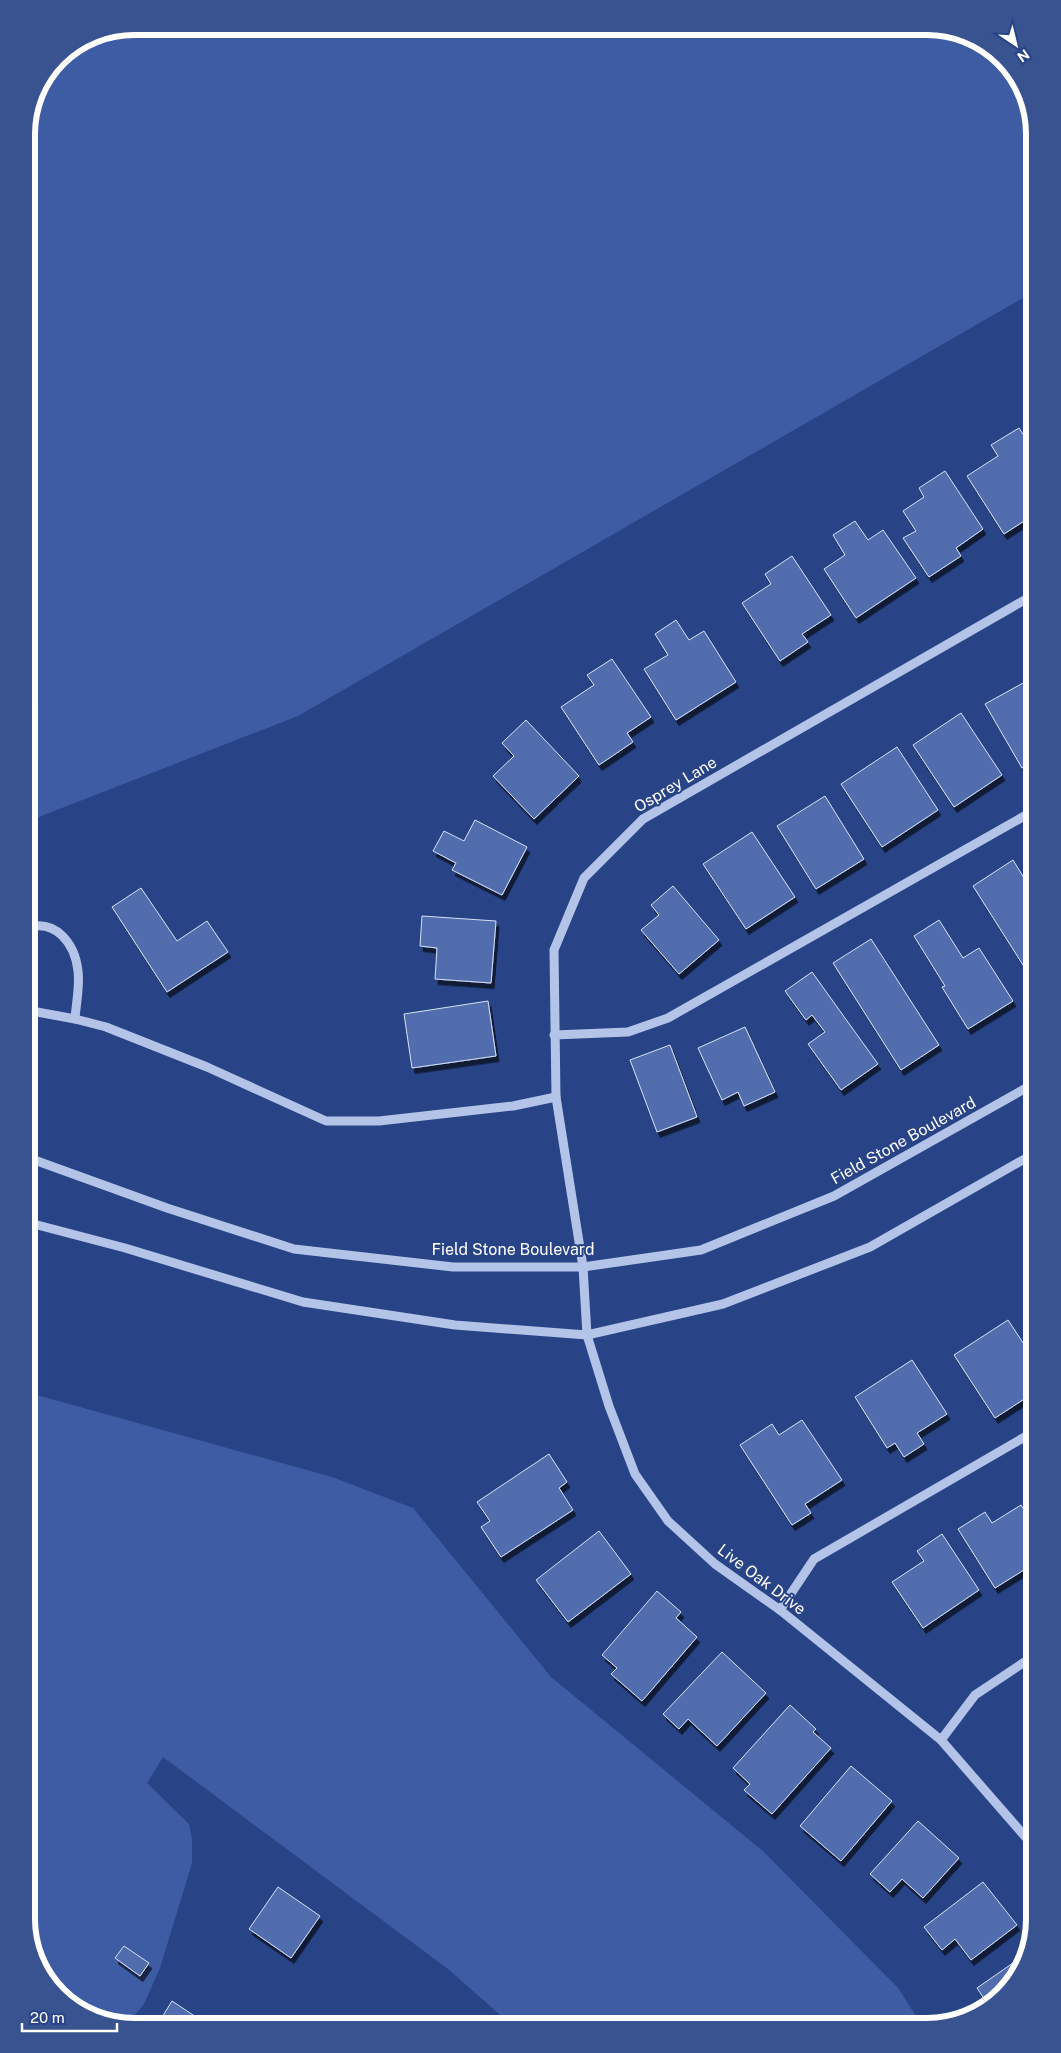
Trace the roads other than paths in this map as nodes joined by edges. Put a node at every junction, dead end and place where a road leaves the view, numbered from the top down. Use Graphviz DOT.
graph roads {
  1 [pos="1026,599"];
  2 [pos="1026,815"];
  3 [pos="35,927"];
  4 [pos="35,1012"];
  5 [pos="74,1019"];
  6 [pos="554,1036"];
  7 [pos="1026,1088"];
  8 [pos="556,1097"];
  9 [pos="1026,1158"];
  10 [pos="35,1160"];
  11 [pos="35,1224"];
  12 [pos="583,1268"];
  13 [pos="587,1335"];
  14 [pos="1026,1435"];
  15 [pos="780,1610"];
  16 [pos="1026,1661"];
  17 [pos="941,1740"];
  18 [pos="1026,1838"];
  1 -- 6 [label="street, Osprey Lane"];
  2 -- 6 [label="street"];
  3 -- 5 [label="street"];
  4 -- 5 [label="street"];
  5 -- 8 [label="street"];
  6 -- 8 [label="street, Osprey Lane"];
  7 -- 12 [label="street, Field Stone Boulevard"];
  8 -- 12 [label="street, Osprey Lane"];
  9 -- 13 [label="street"];
  10 -- 12 [label="street, Field Stone Boulevard"];
  11 -- 13 [label="street"];
  12 -- 13 [label="street, Live Oak Drive"];
  13 -- 15 [label="street, Live Oak Drive"];
  14 -- 15 [label="street"];
  15 -- 17 [label="street, Live Oak Drive"];
  16 -- 17 [label="street"];
  17 -- 18 [label="street, Live Oak Drive"];
}
